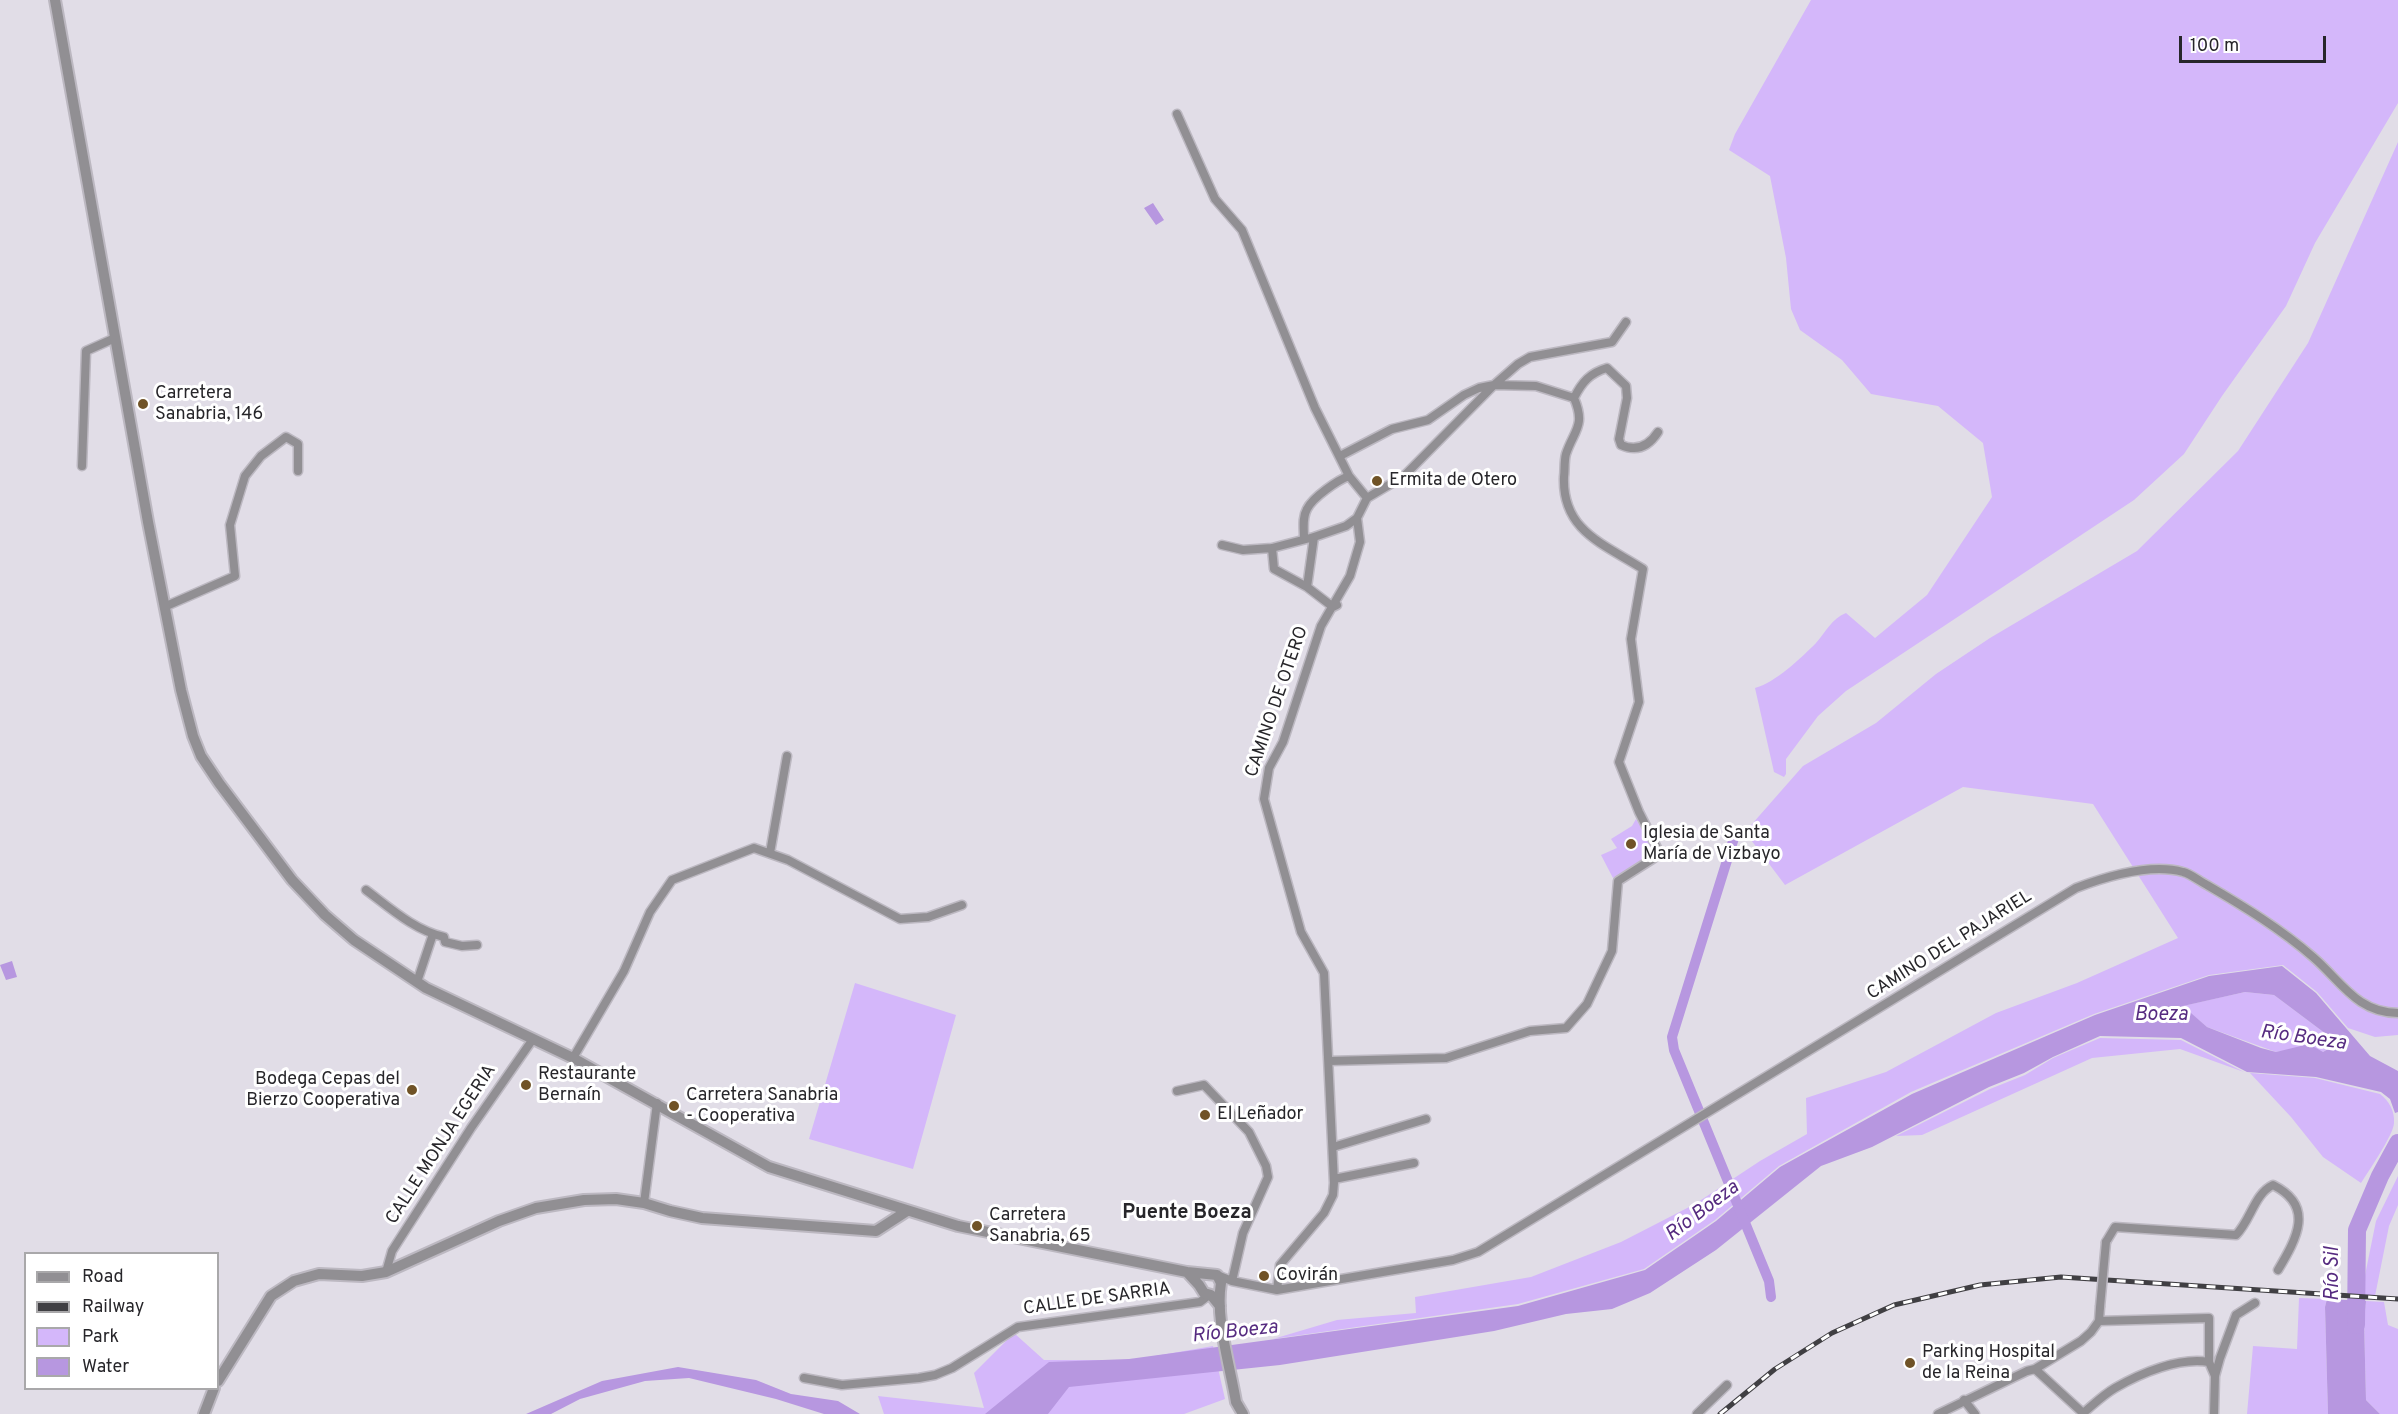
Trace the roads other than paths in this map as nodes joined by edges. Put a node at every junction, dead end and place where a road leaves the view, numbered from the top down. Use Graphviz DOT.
graph roads {
  1 [pos="55,0"];
  2 [pos="1178,114"];
  3 [pos="1626,322"];
  4 [pos="115,339"];
  5 [pos="1494,385"];
  6 [pos="1574,398"];
  7 [pos="1658,432"];
  8 [pos="1340,456"];
  9 [pos="82,466"];
  10 [pos="298,471"];
  11 [pos="1349,476"];
  12 [pos="1367,498"];
  13 [pos="1357,518"];
  14 [pos="1314,537"];
  15 [pos="1302,540"];
  16 [pos="1222,545"];
  17 [pos="1272,548"];
  18 [pos="1307,587"];
  19 [pos="1336,606"];
  20 [pos="164,607"];
  21 [pos="787,756"];
  22 [pos="770,853"];
  23 [pos="366,890"];
  24 [pos="962,905"];
  25 [pos="433,934"];
  26 [pos="477,945"];
  27 [pos="417,982"];
  28 [pos="2398,1012"];
  29 [pos="533,1039"];
  30 [pos="573,1058"];
  31 [pos="1329,1061"];
  32 [pos="1177,1091"];
  33 [pos="657,1103"];
  34 [pos="1426,1119"];
  35 [pos="1333,1147"];
  36 [pos="1414,1162"];
  37 [pos="1334,1179"];
  38 [pos="644,1203"];
  39 [pos="907,1211"];
  40 [pos="2278,1270"];
  41 [pos="386,1272"];
  42 [pos="1187,1272"];
  43 [pos="1211,1275"];
  44 [pos="1232,1281"];
  45 [pos="1210,1290"];
  46 [pos="1277,1290"];
  47 [pos="2255,1303"];
  48 [pos="2099,1321"];
  49 [pos="2209,1362"];
  50 [pos="2035,1369"];
  51 [pos="2215,1376"];
  52 [pos="804,1378"];
  53 [pos="219,1379"];
  54 [pos="1727,1385"];
  55 [pos="214,1390"];
  56 [pos="1964,1400"];
  57 [pos="204,1414"];
  58 [pos="1243,1414"];
  59 [pos="1697,1414"];
  60 [pos="1938,1414"];
  61 [pos="1975,1414"];
  62 [pos="2083,1414"];
  63 [pos="2214,1414"];
  1 -- 4 [label="street"];
  2 -- 8 [label="street"];
  3 -- 5 [label="street"];
  4 -- 9 [label="street"];
  4 -- 20 [label="street"];
  5 -- 6 [label="street"];
  5 -- 8 [label="street"];
  5 -- 12 [label="street"];
  6 -- 7 [label="street"];
  6 -- 31 [label="street"];
  8 -- 11 [label="street"];
  10 -- 20 [label="street"];
  11 -- 12 [label="street"];
  11 -- 15 [label="street"];
  12 -- 13 [label="street"];
  13 -- 14 [label="street"];
  13 -- 19 [label="street, CAMINO DE OTERO"];
  14 -- 15 [label="street"];
  14 -- 18 [label="street"];
  15 -- 17 [label="street"];
  16 -- 17 [label="street"];
  17 -- 18 [label="street"];
  18 -- 19 [label="street"];
  19 -- 31 [label="street, CAMINO DE OTERO"];
  20 -- 27 [label="street"];
  21 -- 22 [label="street"];
  22 -- 24 [label="street"];
  22 -- 30 [label="street"];
  23 -- 25 [label="street"];
  25 -- 26 [label="street"];
  25 -- 27 [label="street"];
  27 -- 29 [label="street"];
  28 -- 46 [label="street, CAMINO DEL PAJARIEL"];
  29 -- 30 [label="street"];
  29 -- 41 [label="street, CALLE MONJA EGERIA"];
  30 -- 33 [label="street"];
  31 -- 35 [label="street, CAMINO DE OTERO"];
  32 -- 44 [label="street"];
  33 -- 38 [label="street"];
  33 -- 39 [label="street"];
  34 -- 35 [label="street"];
  35 -- 37 [label="street, CAMINO DE OTERO"];
  36 -- 37 [label="street"];
  37 -- 46 [label="street, CAMINO DE OTERO"];
  38 -- 39 [label="street"];
  38 -- 41 [label="street"];
  39 -- 42 [label="street"];
  40 -- 48 [label="street, bridge"];
  41 -- 53 [label="street"];
  42 -- 43 [label="street"];
  42 -- 45 [label="street"];
  43 -- 44 [label="street"];
  43 -- 45 [label="street"];
  43 -- 45 [label="street"];
  44 -- 45 [label="street"];
  44 -- 46 [label="street"];
  45 -- 52 [label="street, CALLE DE SARRIA"];
  45 -- 58 [label="street"];
  47 -- 51 [label="street"];
  48 -- 49 [label="street"];
  48 -- 50 [label="street"];
  49 -- 51 [label="street"];
  49 -- 62 [label="street"];
  50 -- 56 [label="street"];
  50 -- 62 [label="street"];
  51 -- 63 [label="street"];
  54 -- 59 [label="street"];
  55 -- 57 [label="street"];
  56 -- 60 [label="street"];
  56 -- 61 [label="street"];
}
